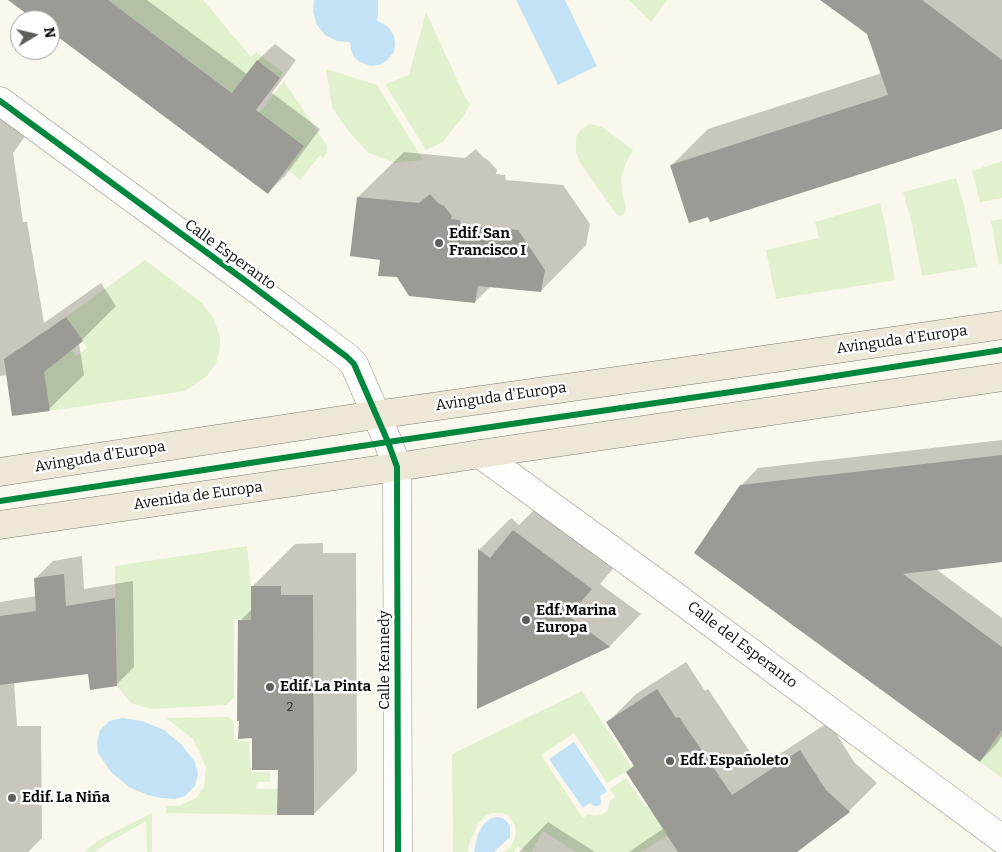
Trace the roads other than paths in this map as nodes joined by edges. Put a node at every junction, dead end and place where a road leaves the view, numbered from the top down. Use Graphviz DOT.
graph roads {
  1 [pos="0,101"];
  2 [pos="1002,325"];
  3 [pos="1002,377"];
  4 [pos="375,415"];
  5 [pos="480,454"];
  6 [pos="397,467"];
  7 [pos="0,472"];
  8 [pos="0,525"];
  9 [pos="1002,839"];
  10 [pos="398,852"];
  1 -- 4 [label="street, Calle Esperanto"];
  2 -- 4 [label="main road, Avinguda d'Europa"];
  3 -- 5 [label="main road"];
  4 -- 6 [label="street, Calle Esperanto"];
  4 -- 7 [label="main road, Avinguda d'Europa"];
  5 -- 6 [label="main road"];
  5 -- 9 [label="street, Calle del Esperanto"];
  6 -- 8 [label="main road, Avenida de Europa"];
  6 -- 10 [label="street, Calle Kennedy"];
}
